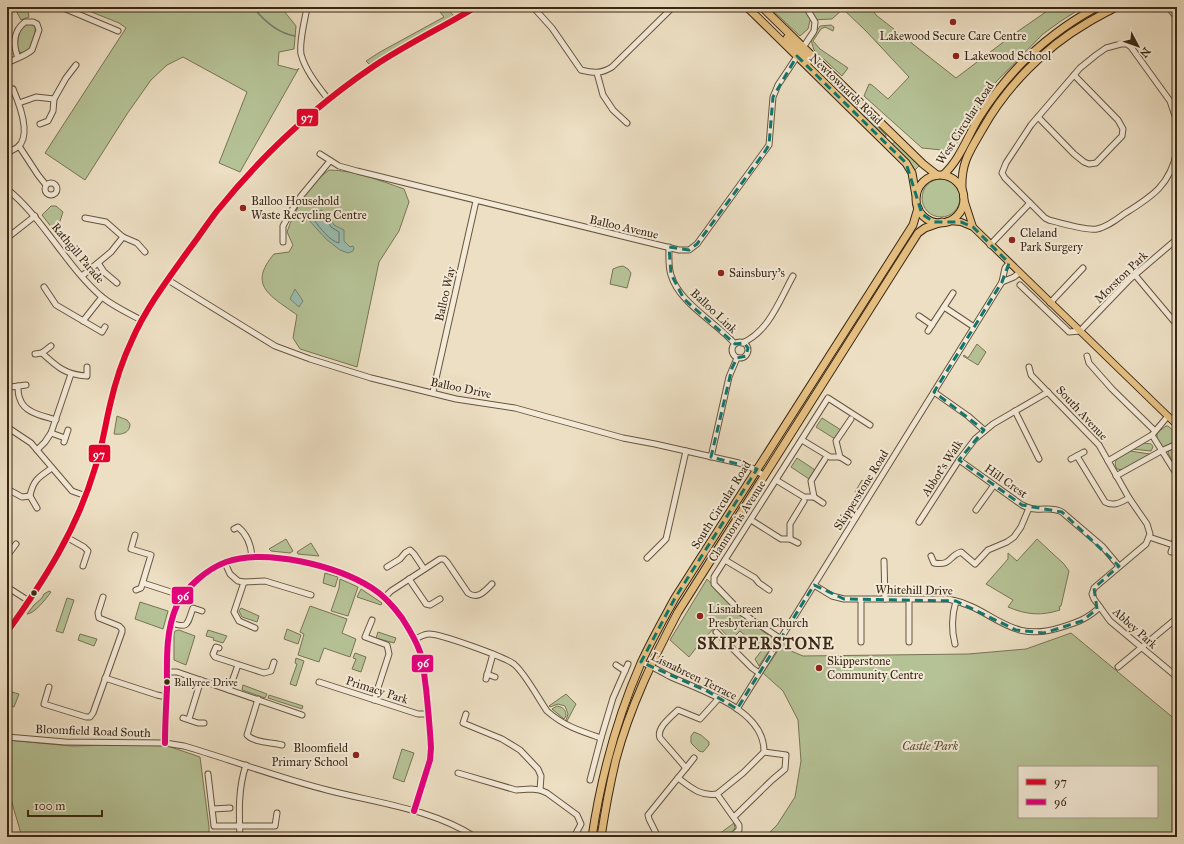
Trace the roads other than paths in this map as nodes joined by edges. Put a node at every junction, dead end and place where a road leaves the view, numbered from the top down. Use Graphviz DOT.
graph roads {
  1 [pos="61,7"];
  2 [pos="307,7"];
  3 [pos="476,7"];
  4 [pos="533,7"];
  5 [pos="673,7"];
  6 [pos="747,7"];
  7 [pos="759,7"];
  8 [pos="762,7"];
  9 [pos="806,7"];
  10 [pos="1097,7"];
  11 [pos="1116,7"];
  12 [pos="1170,8"];
  13 [pos="1177,18"];
  14 [pos="118,31"];
  15 [pos="800,52"];
  16 [pos="18,58"];
  17 [pos="7,63"];
  18 [pos="76,65"];
  19 [pos="597,73"];
  20 [pos="1074,75"];
  21 [pos="13,89"];
  22 [pos="54,99"];
  23 [pos="328,100"];
  24 [pos="19,103"];
  25 [pos="1176,114"];
  26 [pos="1038,117"];
  27 [pos="1177,122"];
  28 [pos="627,123"];
  29 [pos="40,124"];
  30 [pos="19,146"];
  31 [pos="1177,151"];
  32 [pos="7,153"];
  33 [pos="320,154"];
  34 [pos="330,160"];
  35 [pos="940,175"];
  36 [pos="46,185"];
  37 [pos="7,189"];
  38 [pos="963,192"];
  39 [pos="916,196"];
  40 [pos="476,201"];
  41 [pos="1030,203"];
  42 [pos="918,208"];
  43 [pos="35,216"];
  44 [pos="85,218"];
  45 [pos="945,222"];
  46 [pos="972,227"];
  47 [pos="123,237"];
  48 [pos="7,238"];
  49 [pos="1177,239"];
  50 [pos="283,242"];
  51 [pos="990,245"];
  52 [pos="669,248"];
  53 [pos="145,252"];
  54 [pos="98,263"];
  55 [pos="1009,263"];
  56 [pos="1083,268"];
  57 [pos="1019,273"];
  58 [pos="1134,275"];
  59 [pos="82,276"];
  60 [pos="793,276"];
  61 [pos="168,280"];
  62 [pos="1002,282"];
  63 [pos="117,283"];
  64 [pos="1020,285"];
  65 [pos="44,287"];
  66 [pos="953,293"];
  67 [pos="102,297"];
  68 [pos="1050,303"];
  69 [pos="944,308"];
  70 [pos="919,316"];
  71 [pos="141,320"];
  72 [pos="83,321"];
  73 [pos="932,325"];
  74 [pos="1177,325"];
  75 [pos="105,327"];
  76 [pos="974,327"];
  77 [pos="928,331"];
  78 [pos="1080,331"];
  79 [pos="742,342"];
  80 [pos="735,344"];
  81 [pos="51,346"];
  82 [pos="42,353"];
  83 [pos="35,354"];
  84 [pos="1087,356"];
  85 [pos="737,358"];
  86 [pos="87,367"];
  87 [pos="1029,367"];
  88 [pos="71,374"];
  89 [pos="26,384"];
  90 [pos="18,386"];
  91 [pos="11,387"];
  92 [pos="433,392"];
  93 [pos="934,392"];
  94 [pos="1048,392"];
  95 [pos="1015,411"];
  96 [pos="1168,416"];
  97 [pos="851,419"];
  98 [pos="56,420"];
  99 [pos="870,425"];
  100 [pos="1177,425"];
  101 [pos="7,427"];
  102 [pos="68,430"];
  103 [pos="984,430"];
  104 [pos="51,433"];
  105 [pos="1153,433"];
  106 [pos="802,440"];
  107 [pos="1177,444"];
  108 [pos="37,450"];
  109 [pos="686,451"];
  110 [pos="1161,451"];
  111 [pos="1084,452"];
  112 [pos="1077,456"];
  113 [pos="711,457"];
  114 [pos="840,457"];
  115 [pos="825,459"];
  116 [pos="1040,459"];
  117 [pos="1071,459"];
  118 [pos="959,460"];
  119 [pos="1108,461"];
  120 [pos="848,462"];
  121 [pos="52,468"];
  122 [pos="761,473"];
  123 [pos="1177,475"];
  124 [pos="1116,476"];
  125 [pos="776,480"];
  126 [pos="994,485"];
  127 [pos="11,491"];
  128 [pos="30,496"];
  129 [pos="86,496"];
  130 [pos="814,498"];
  131 [pos="1129,498"];
  132 [pos="804,501"];
  133 [pos="823,503"];
  134 [pos="37,508"];
  135 [pos="1029,508"];
  136 [pos="976,510"];
  137 [pos="751,520"];
  138 [pos="919,522"];
  139 [pos="234,529"];
  140 [pos="135,535"];
  141 [pos="1149,537"];
  142 [pos="68,538"];
  143 [pos="790,538"];
  144 [pos="1176,538"];
  145 [pos="798,543"];
  146 [pos="16,544"];
  147 [pos="1173,545"];
  148 [pos="1171,552"];
  149 [pos="7,556"];
  150 [pos="931,556"];
  151 [pos="252,558"];
  152 [pos="647,558"];
  153 [pos="724,560"];
  154 [pos="884,561"];
  155 [pos="225,563"];
  156 [pos="83,566"];
  157 [pos="1119,566"];
  158 [pos="387,567"];
  159 [pos="424,570"];
  160 [pos="409,579"];
  161 [pos="244,582"];
  162 [pos="143,583"];
  163 [pos="492,584"];
  164 [pos="814,584"];
  165 [pos="7,587"];
  166 [pos="136,590"];
  167 [pos="769,590"];
  168 [pos="311,595"];
  169 [pos="103,597"];
  170 [pos="183,597"];
  171 [pos="384,598"];
  172 [pos="440,599"];
  173 [pos="885,599"];
  174 [pos="909,599"];
  175 [pos="860,600"];
  176 [pos="29,601"];
  177 [pos="956,601"];
  178 [pos="1100,607"];
  179 [pos="202,611"];
  180 [pos="1177,618"];
  181 [pos="372,620"];
  182 [pos="171,623"];
  183 [pos="255,628"];
  184 [pos="7,632"];
  185 [pos="716,632"];
  186 [pos="415,639"];
  187 [pos="781,639"];
  188 [pos="861,642"];
  189 [pos="909,642"];
  190 [pos="955,644"];
  191 [pos="1142,647"];
  192 [pos="219,648"];
  193 [pos="493,654"];
  194 [pos="274,662"];
  195 [pos="641,662"];
  196 [pos="628,664"];
  197 [pos="238,665"];
  198 [pos="616,665"];
  199 [pos="650,666"];
  200 [pos="1118,667"];
  201 [pos="624,671"];
  202 [pos="167,672"];
  203 [pos="759,673"];
  204 [pos="495,676"];
  205 [pos="1177,677"];
  206 [pos="105,678"];
  207 [pos="201,680"];
  208 [pos="319,682"];
  209 [pos="50,687"];
  210 [pos="229,690"];
  211 [pos="166,696"];
  212 [pos="719,698"];
  213 [pos="258,699"];
  214 [pos="374,700"];
  215 [pos="737,709"];
  216 [pos="428,714"];
  217 [pos="466,714"];
  218 [pos="302,715"];
  219 [pos="204,723"];
  220 [pos="7,737"];
  221 [pos="601,738"];
  222 [pos="165,743"];
  223 [pos="282,745"];
  224 [pos="764,752"];
  225 [pos="694,758"];
  226 [pos="246,765"];
  227 [pos="686,768"];
  228 [pos="458,773"];
  229 [pos="208,774"];
  230 [pos="678,778"];
  231 [pos="590,780"];
  232 [pos="540,790"];
  233 [pos="717,794"];
  234 [pos="230,808"];
  235 [pos="213,809"];
  236 [pos="414,811"];
  237 [pos="277,813"];
  238 [pos="734,817"];
  239 [pos="239,827"];
  240 [pos="240,837"];
  241 [pos="475,837"];
  242 [pos="574,837"];
  243 [pos="592,837"];
  244 [pos="601,837"];
  245 [pos="658,837"];
  246 [pos="731,837"];
  1 -- 14 [label="street"];
  2 -- 23 [label="street"];
  3 -- 23 [label="street"];
  4 -- 19 [label="street"];
  5 -- 19 [label="street"];
  6 -- 15 [label="highway, Newtownards Road"];
  7 -- 15 [label="highway"];
  8 -- 15 [label="highway, Newtownards Road"];
  9 -- 15 [label="street, Balloo Avenue"];
  10 -- 35 [label="highway, West Circular Road"];
  11 -- 38 [label="highway, West Circular Road"];
  12 -- 13 [label="street"];
  15 -- 35 [label="highway, Newtownards Road"];
  15 -- 39 [label="highway, Newtownards Road"];
  15 -- 52 [label="street, Balloo Avenue"];
  16 -- 16 [label="street"];
  16 -- 17 [label="street"];
  18 -- 22 [label="street"];
  19 -- 28 [label="street"];
  20 -- 25 [label="street"];
  20 -- 26 [label="street"];
  20 -- 26 [label="street"];
  21 -- 24 [label="street"];
  22 -- 24 [label="street"];
  22 -- 29 [label="street"];
  23 -- 61 [label="street"];
  24 -- 30 [label="street"];
  25 -- 27 [label="street"];
  26 -- 41 [label="street"];
  30 -- 32 [label="street"];
  30 -- 36 [label="street"];
  31 -- 41 [label="street"];
  33 -- 34 [label="street, Balloo Avenue"];
  34 -- 40 [label="street, Balloo Avenue"];
  34 -- 50 [label="street"];
  35 -- 38 [label="highway"];
  35 -- 39 [label="highway"];
  37 -- 43 [label="street, Rathgill Parade"];
  38 -- 45 [label="highway"];
  38 -- 46 [label="main road"];
  39 -- 42 [label="highway"];
  40 -- 52 [label="street, Balloo Avenue"];
  40 -- 92 [label="street, Balloo Way"];
  41 -- 51 [label="street"];
  42 -- 45 [label="highway"];
  42 -- 122 [label="highway, South Circular Road"];
  43 -- 48 [label="street"];
  43 -- 59 [label="street, Rathgill Parade"];
  44 -- 47 [label="street"];
  45 -- 46 [label="main road"];
  45 -- 122 [label="highway, South Circular Road"];
  46 -- 51 [label="main road"];
  47 -- 53 [label="street"];
  47 -- 54 [label="street"];
  49 -- 58 [label="street, Morston Park"];
  51 -- 55 [label="main road"];
  52 -- 80 [label="street, Balloo Link"];
  54 -- 59 [label="street"];
  54 -- 63 [label="street"];
  55 -- 57 [label="main road"];
  55 -- 62 [label="street, Skipperstone Road"];
  56 -- 68 [label="street"];
  57 -- 62 [label="street"];
  57 -- 68 [label="main road"];
  58 -- 74 [label="street"];
  58 -- 78 [label="street, Morston Park"];
  59 -- 67 [label="street, Rathgill Parade"];
  60 -- 79 [label="street"];
  61 -- 71 [label="street"];
  61 -- 92 [label="street, Balloo Drive"];
  62 -- 76 [label="street, Skipperstone Road"];
  64 -- 78 [label="street"];
  65 -- 72 [label="street"];
  66 -- 69 [label="street"];
  67 -- 71 [label="street, Rathgill Parade"];
  67 -- 72 [label="street"];
  68 -- 78 [label="main road"];
  69 -- 73 [label="street"];
  69 -- 76 [label="street"];
  70 -- 73 [label="street"];
  71 -- 129 [label="street"];
  72 -- 75 [label="street"];
  73 -- 77 [label="street"];
  76 -- 93 [label="street, Skipperstone Road"];
  78 -- 96 [label="main road"];
  79 -- 80 [label="street"];
  79 -- 85 [label="street"];
  80 -- 85 [label="street"];
  81 -- 82 [label="street"];
  82 -- 83 [label="street"];
  82 -- 88 [label="street"];
  84 -- 105 [label="street"];
  85 -- 113 [label="street"];
  86 -- 88 [label="street"];
  87 -- 94 [label="street, South Avenue"];
  88 -- 98 [label="street"];
  89 -- 90 [label="street"];
  90 -- 91 [label="street"];
  90 -- 98 [label="street"];
  92 -- 109 [label="street, Balloo Drive"];
  93 -- 103 [label="street"];
  93 -- 164 [label="street, Skipperstone Road"];
  94 -- 95 [label="street, Abbot's Walk"];
  94 -- 119 [label="street, South Avenue"];
  95 -- 103 [label="street, Abbot's Walk"];
  95 -- 116 [label="street"];
  96 -- 100 [label="main road"];
  96 -- 105 [label="street"];
  97 -- 114 [label="street"];
  98 -- 104 [label="street"];
  99 -- 106 [label="street, Clanmorris Avenue"];
  101 -- 108 [label="street"];
  102 -- 104 [label="street"];
  103 -- 118 [label="street, Abbot's Walk"];
  104 -- 108 [label="street"];
  105 -- 110 [label="street"];
  105 -- 119 [label="street"];
  106 -- 114 [label="street"];
  106 -- 125 [label="street, Clanmorris Avenue"];
  107 -- 110 [label="street"];
  108 -- 121 [label="street"];
  109 -- 113 [label="street, Balloo Drive"];
  109 -- 152 [label="street"];
  110 -- 123 [label="street"];
  110 -- 124 [label="street"];
  111 -- 112 [label="street"];
  112 -- 117 [label="street"];
  112 -- 131 [label="street"];
  113 -- 122 [label="street, Balloo Drive"];
  114 -- 120 [label="street"];
  115 -- 130 [label="street"];
  118 -- 126 [label="street, Hill Crest"];
  118 -- 138 [label="street, Abbot's Walk"];
  119 -- 124 [label="street, South Avenue"];
  121 -- 128 [label="street"];
  121 -- 129 [label="street"];
  122 -- 195 [label="highway, South Circular Road"];
  122 -- 199 [label="highway, South Circular Road"];
  124 -- 131 [label="street, South Avenue"];
  125 -- 130 [label="street"];
  125 -- 137 [label="street, Clanmorris Avenue"];
  126 -- 135 [label="street, Hill Crest"];
  126 -- 136 [label="street"];
  127 -- 128 [label="street"];
  128 -- 134 [label="street"];
  129 -- 142 [label="street"];
  130 -- 133 [label="street"];
  131 -- 141 [label="street, South Avenue"];
  132 -- 143 [label="street"];
  135 -- 150 [label="street"];
  135 -- 157 [label="street, Hill Crest"];
  137 -- 143 [label="street"];
  137 -- 153 [label="street, Clanmorris Avenue"];
  139 -- 151 [label="street"];
  140 -- 162 [label="street"];
  141 -- 147 [label="street"];
  141 -- 157 [label="street"];
  142 -- 156 [label="street"];
  142 -- 176 [label="street"];
  143 -- 145 [label="street"];
  144 -- 147 [label="street"];
  146 -- 149 [label="street"];
  147 -- 148 [label="street"];
  151 -- 155 [label="street"];
  151 -- 171 [label="street"];
  153 -- 167 [label="street"];
  153 -- 187 [label="street, Clanmorris Avenue"];
  154 -- 173 [label="street"];
  155 -- 161 [label="street"];
  155 -- 170 [label="street"];
  157 -- 178 [label="street, Abbey Park"];
  158 -- 159 [label="street"];
  159 -- 160 [label="street"];
  159 -- 163 [label="street"];
  160 -- 171 [label="street"];
  160 -- 172 [label="street"];
  161 -- 168 [label="street"];
  161 -- 183 [label="street"];
  162 -- 166 [label="street"];
  162 -- 170 [label="street"];
  164 -- 175 [label="street, Whitehill Drive"];
  164 -- 187 [label="street, Skipperstone Road"];
  165 -- 176 [label="street"];
  169 -- 206 [label="street"];
  170 -- 182 [label="street"];
  171 -- 186 [label="street"];
  173 -- 174 [label="street, Whitehill Drive"];
  173 -- 175 [label="street, Whitehill Drive"];
  174 -- 177 [label="street, Whitehill Drive"];
  174 -- 189 [label="street"];
  175 -- 188 [label="street"];
  176 -- 184 [label="street"];
  177 -- 178 [label="street, Whitehill Drive"];
  177 -- 190 [label="street"];
  178 -- 191 [label="street, Abbey Park"];
  179 -- 182 [label="street"];
  180 -- 191 [label="street"];
  181 -- 214 [label="street"];
  182 -- 202 [label="street"];
  185 -- 203 [label="street"];
  186 -- 193 [label="street"];
  186 -- 216 [label="street"];
  187 -- 203 [label="street, Skipperstone Road"];
  191 -- 200 [label="street"];
  191 -- 205 [label="street, Abbey Park"];
  192 -- 197 [label="street"];
  193 -- 204 [label="street"];
  193 -- 221 [label="street"];
  194 -- 197 [label="street"];
  195 -- 199 [label="street, Lisnabreen Terrace"];
  195 -- 243 [label="highway, South Circular Road"];
  196 -- 201 [label="street"];
  197 -- 210 [label="street"];
  198 -- 201 [label="street"];
  199 -- 212 [label="street, Lisnabreen Terrace"];
  199 -- 244 [label="highway, South Circular Road"];
  201 -- 221 [label="street"];
  202 -- 207 [label="street"];
  202 -- 211 [label="street"];
  203 -- 215 [label="street, Skipperstone Road"];
  206 -- 209 [label="street"];
  206 -- 211 [label="street"];
  207 -- 210 [label="street"];
  207 -- 219 [label="street"];
  208 -- 214 [label="street, Primacy Park"];
  210 -- 213 [label="street"];
  211 -- 222 [label="street"];
  212 -- 215 [label="street, Lisnabreen Terrace"];
  212 -- 227 [label="street"];
  213 -- 218 [label="street"];
  213 -- 223 [label="street"];
  214 -- 216 [label="street, Primacy Park"];
  215 -- 224 [label="street, Lisnabreen Terrace"];
  216 -- 236 [label="street"];
  217 -- 232 [label="street"];
  220 -- 222 [label="street, Bloomfield Road South"];
  221 -- 231 [label="street"];
  222 -- 226 [label="street, Bloomfield Road South"];
  224 -- 233 [label="street"];
  224 -- 238 [label="street"];
  225 -- 227 [label="street"];
  226 -- 236 [label="street, Bloomfield Road South"];
  226 -- 239 [label="street"];
  227 -- 230 [label="street"];
  228 -- 232 [label="street"];
  229 -- 235 [label="street"];
  230 -- 233 [label="street"];
  230 -- 245 [label="street"];
  232 -- 242 [label="street"];
  233 -- 238 [label="street"];
  234 -- 235 [label="street"];
  235 -- 239 [label="street"];
  236 -- 241 [label="street, Bloomfield Road South"];
  237 -- 239 [label="street"];
  238 -- 246 [label="street"];
  239 -- 240 [label="street"];
}
